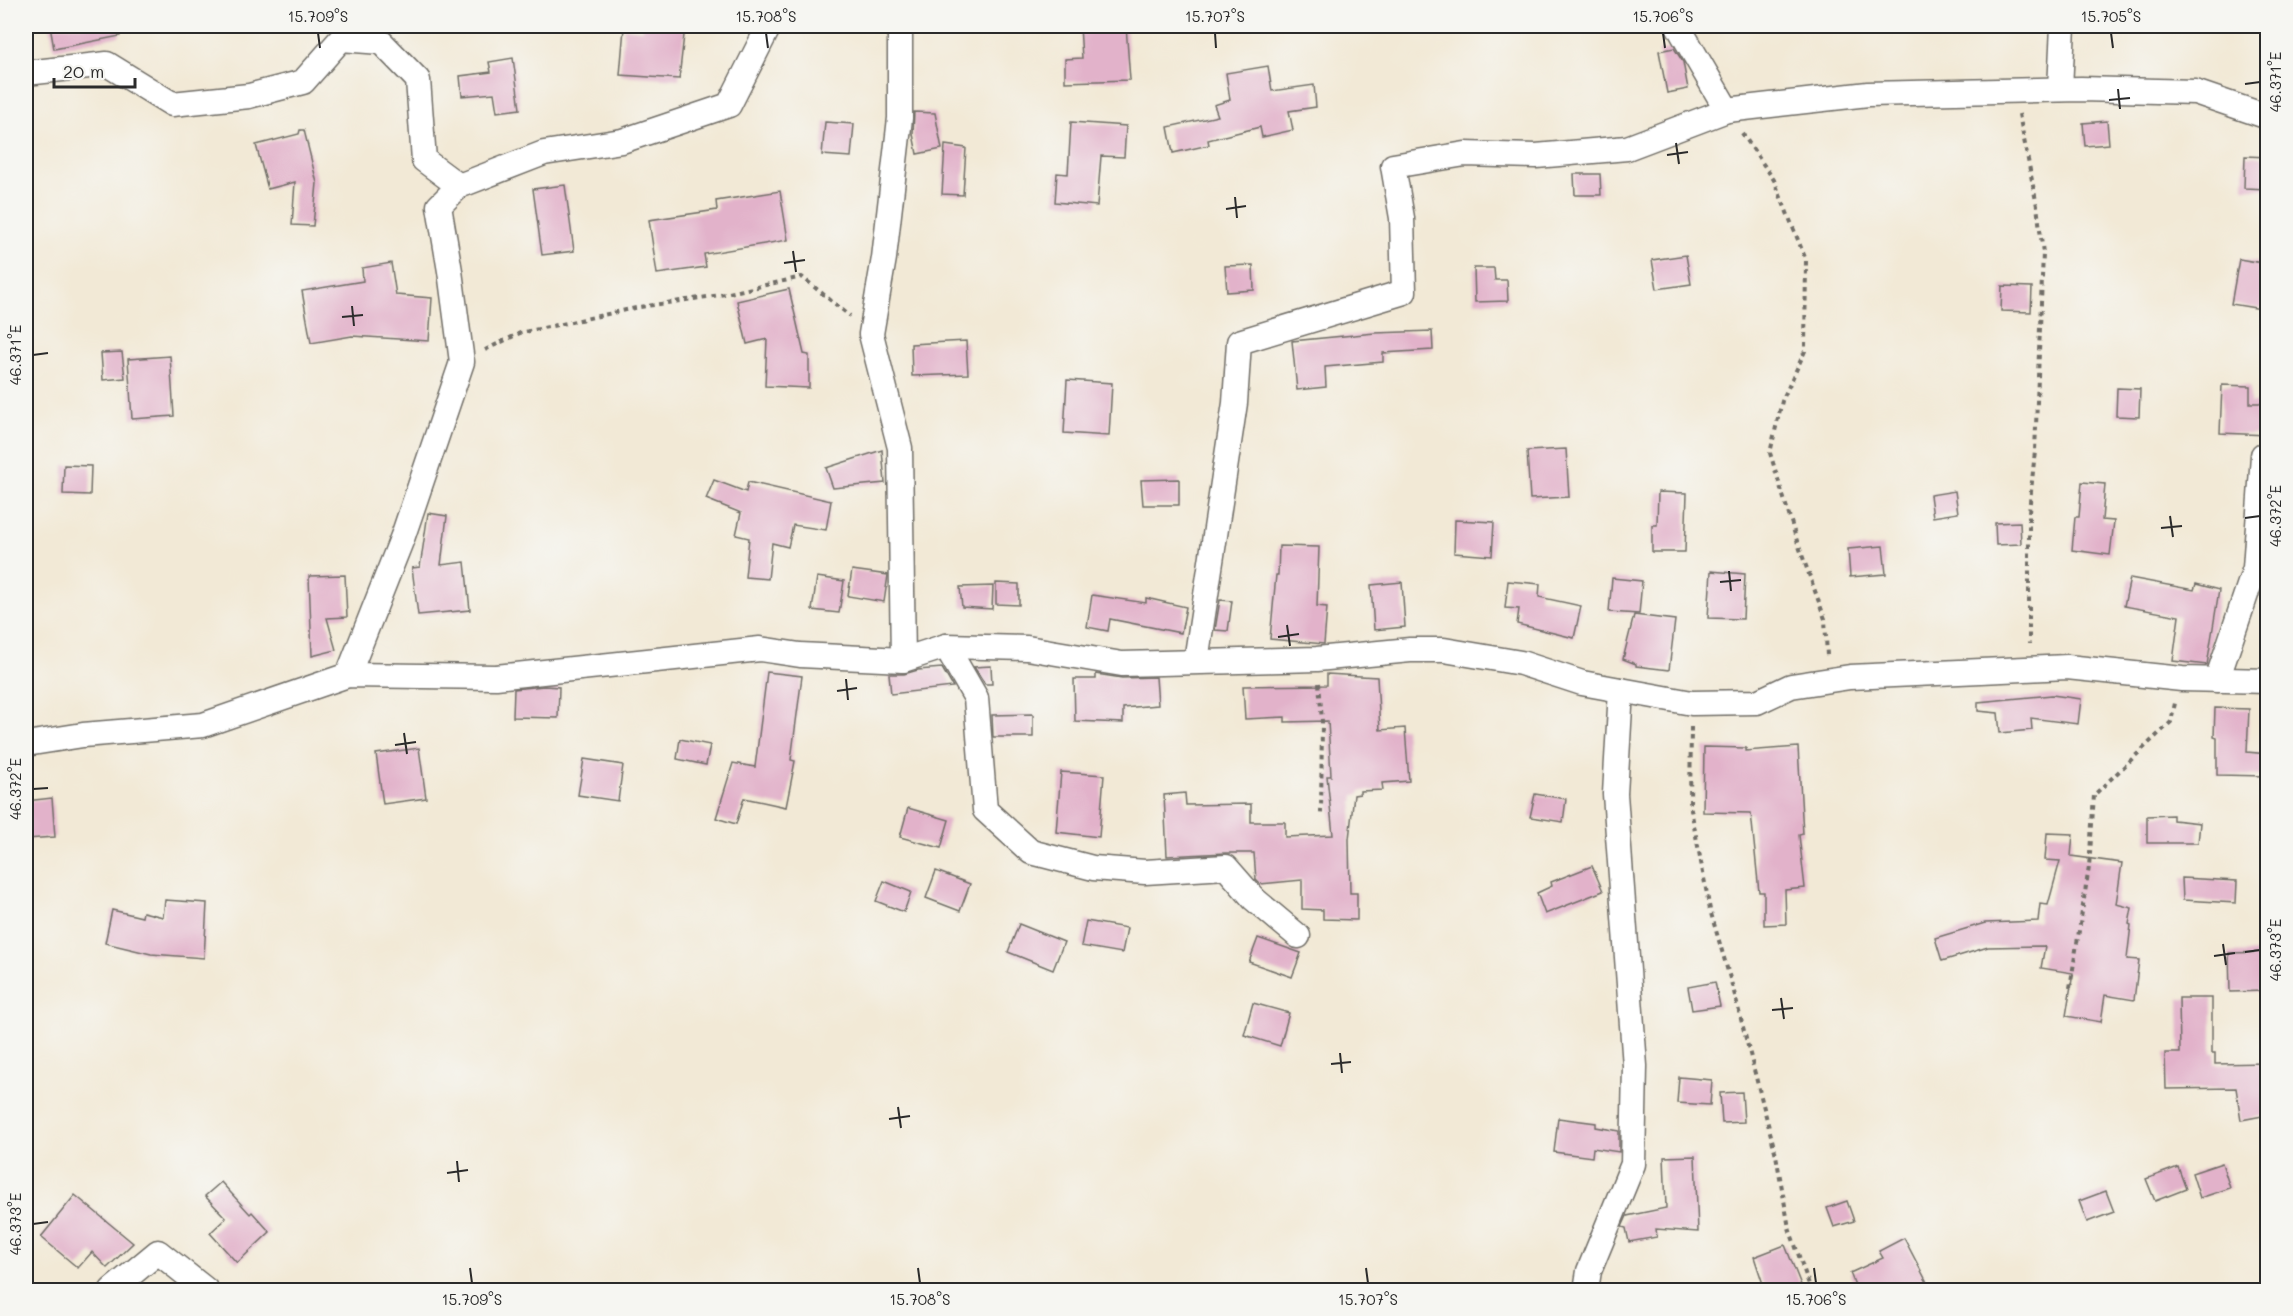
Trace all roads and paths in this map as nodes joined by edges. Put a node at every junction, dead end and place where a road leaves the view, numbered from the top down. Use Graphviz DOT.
graph roads {
  1 [pos="767,26"];
  2 [pos="900,26"];
  3 [pos="1678,26"];
  4 [pos="2063,26"];
  5 [pos="26,73"];
  6 [pos="2060,89"];
  7 [pos="2015,91"];
  8 [pos="1727,110"];
  9 [pos="2268,117"];
  10 [pos="459,186"];
  11 [pos="871,334"];
  12 [pos="462,362"];
  13 [pos="2268,454"];
  14 [pos="946,646"];
  15 [pos="1317,659"];
  16 [pos="903,660"];
  17 [pos="1196,661"];
  18 [pos="2030,669"];
  19 [pos="348,675"];
  20 [pos="2182,679"];
  21 [pos="1827,680"];
  22 [pos="2217,680"];
  23 [pos="2268,681"];
  24 [pos="1621,690"];
  25 [pos="1692,703"];
  26 [pos="26,744"];
  27 [pos="1321,815"];
  28 [pos="1298,936"];
  29 [pos="2070,988"];
  30 [pos="112,1290"];
  31 [pos="206,1290"];
  32 [pos="1586,1290"];
  33 [pos="1811,1290"];
  1 -- 10 [label="street"];
  2 -- 11 [label="street"];
  3 -- 8 [label="street"];
  4 -- 6 [label="street"];
  5 -- 10 [label="street"];
  6 -- 7 [label="street"];
  6 -- 9 [label="street"];
  7 -- 8 [label="street"];
  7 -- 18 [label="path"];
  8 -- 17 [label="street"];
  8 -- 21 [label="path"];
  10 -- 12 [label="street"];
  11 -- 12 [label="path"];
  11 -- 16 [label="street"];
  12 -- 19 [label="street"];
  13 -- 22 [label="street"];
  14 -- 16 [label="street"];
  14 -- 17 [label="street"];
  14 -- 28 [label="street"];
  15 -- 17 [label="street"];
  15 -- 24 [label="street"];
  15 -- 27 [label="path"];
  16 -- 19 [label="street"];
  18 -- 20 [label="street"];
  18 -- 21 [label="street"];
  19 -- 26 [label="street"];
  20 -- 22 [label="street"];
  20 -- 29 [label="path"];
  21 -- 25 [label="street"];
  22 -- 23 [label="street"];
  24 -- 25 [label="street"];
  24 -- 32 [label="street"];
  25 -- 33 [label="path"];
  30 -- 31 [label="street"];
}
